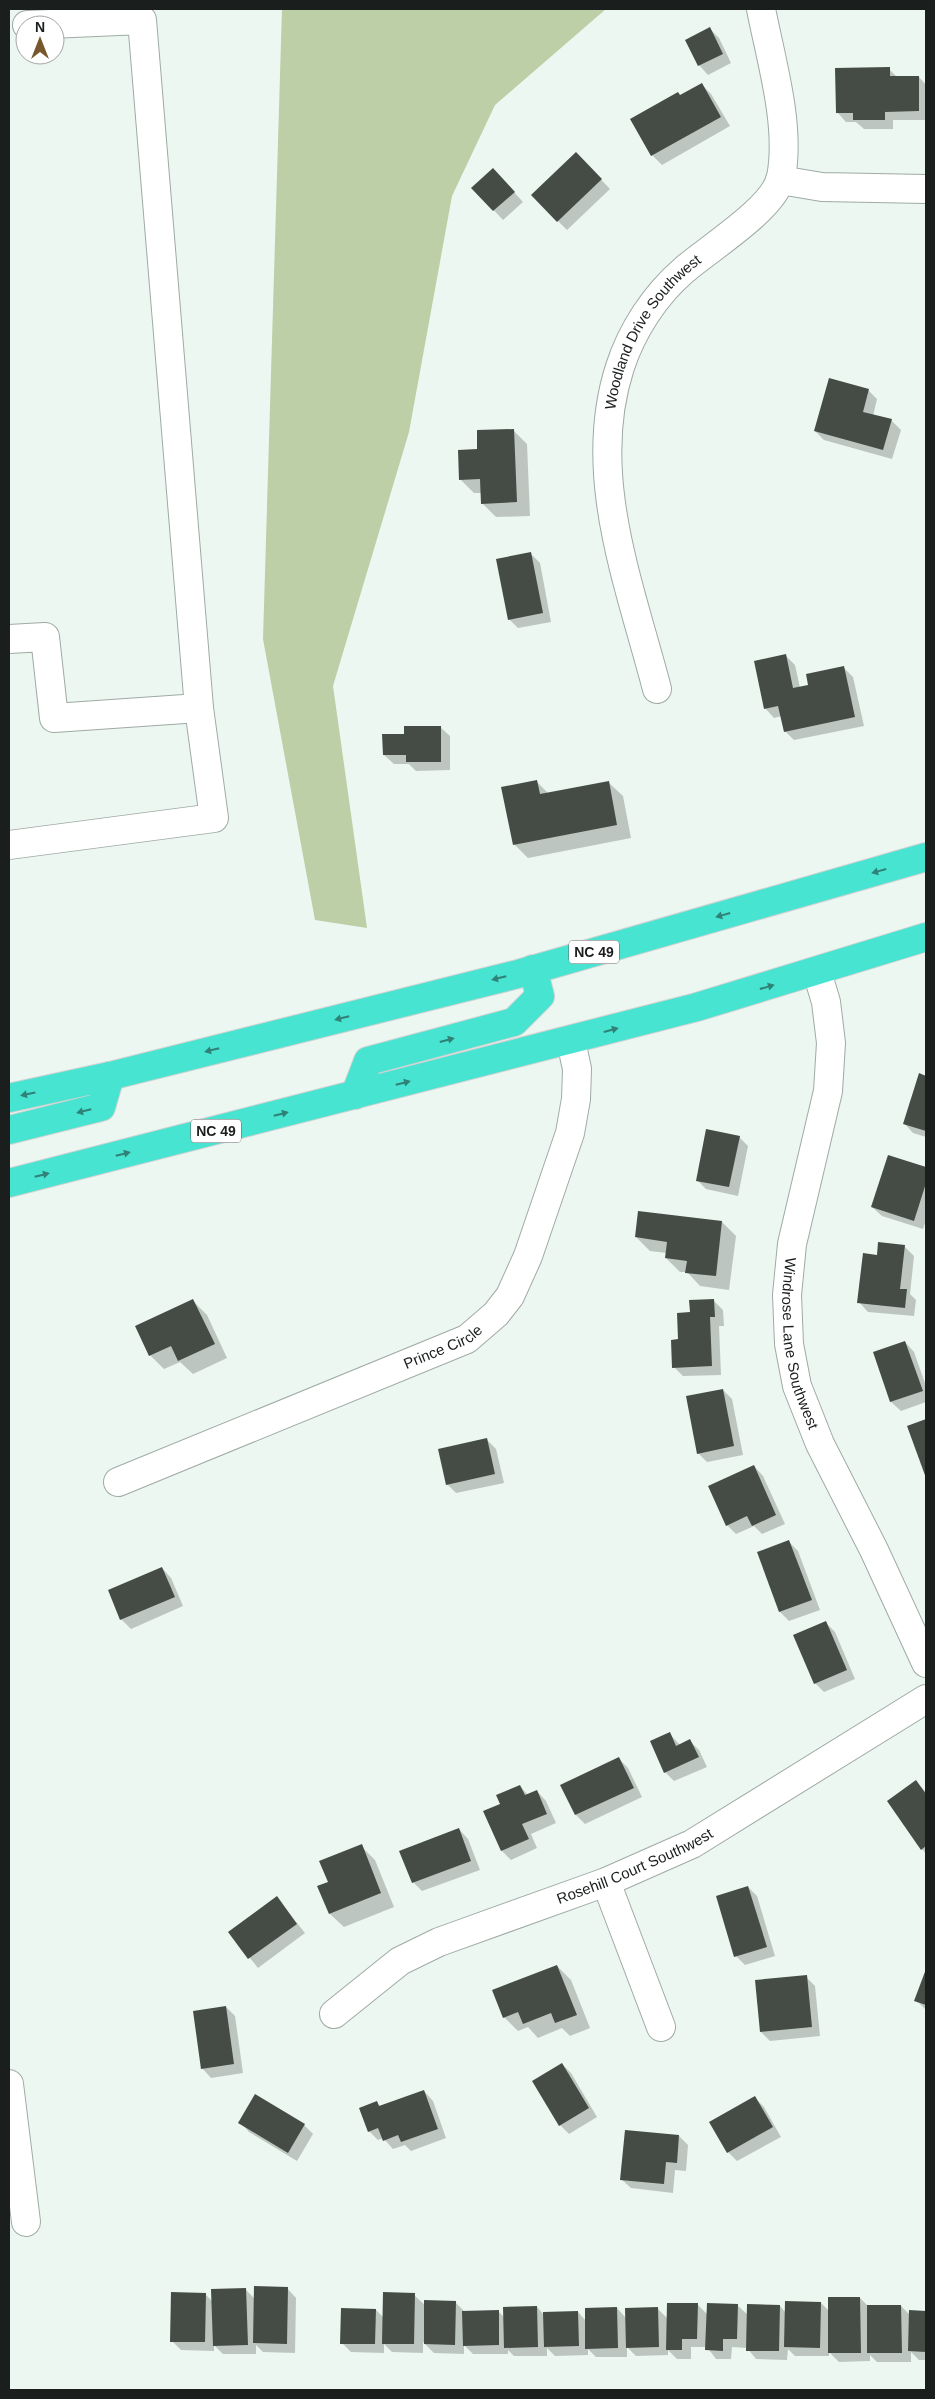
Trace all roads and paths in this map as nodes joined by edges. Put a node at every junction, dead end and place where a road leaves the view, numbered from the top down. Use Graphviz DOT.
graph roads {
  1 [pos="761,9"];
  2 [pos="65,23"];
  3 [pos="780,180"];
  4 [pos="926,189"];
  5 [pos="9,635"];
  6 [pos="657,689"];
  7 [pos="200,708"];
  8 [pos="9,845"];
  9 [pos="926,857"];
  10 [pos="926,937"];
  11 [pos="533,969"];
  12 [pos="817,972"];
  13 [pos="570,1041"];
  14 [pos="110,1076"];
  15 [pos="355,1096"];
  16 [pos="9,1098"];
  17 [pos="9,1130"];
  18 [pos="9,1183"];
  19 [pos="118,1482"];
  20 [pos="926,1663"];
  21 [pos="926,1699"];
  22 [pos="606,1882"];
  23 [pos="334,2014"];
  24 [pos="661,2027"];
  25 [pos="9,2084"];
  26 [pos="11,2125"];
  27 [pos="26,2222"];
  1 -- 3 [label="street, Woodland Drive Southwest"];
  2 -- 7 [label="street"];
  3 -- 4 [label="street"];
  3 -- 6 [label="street, Woodland Drive Southwest"];
  5 -- 7 [label="street"];
  7 -- 8 [label="street"];
  9 -- 11 [label="highway, NC 49, one-way"];
  10 -- 12 [label="highway, NC 49"];
  11 -- 14 [label="highway, NC 49, one-way"];
  15 -- 11 [label="highway, one-way"];
  13 -- 12 [label="highway, NC 49, one-way"];
  12 -- 20 [label="street, Windrose Lane Southwest"];
  15 -- 13 [label="highway, NC 49, one-way"];
  13 -- 19 [label="street, Prince Circle"];
  14 -- 16 [label="highway, NC 49, one-way"];
  14 -- 17 [label="highway, one-way"];
  18 -- 15 [label="highway, NC 49, one-way"];
  21 -- 22 [label="street, Rosehill Court Southwest"];
  22 -- 23 [label="street, Rosehill Court Southwest"];
  22 -- 24 [label="street"];
  25 -- 26 [label="street"];
  26 -- 27 [label="street"];
}
